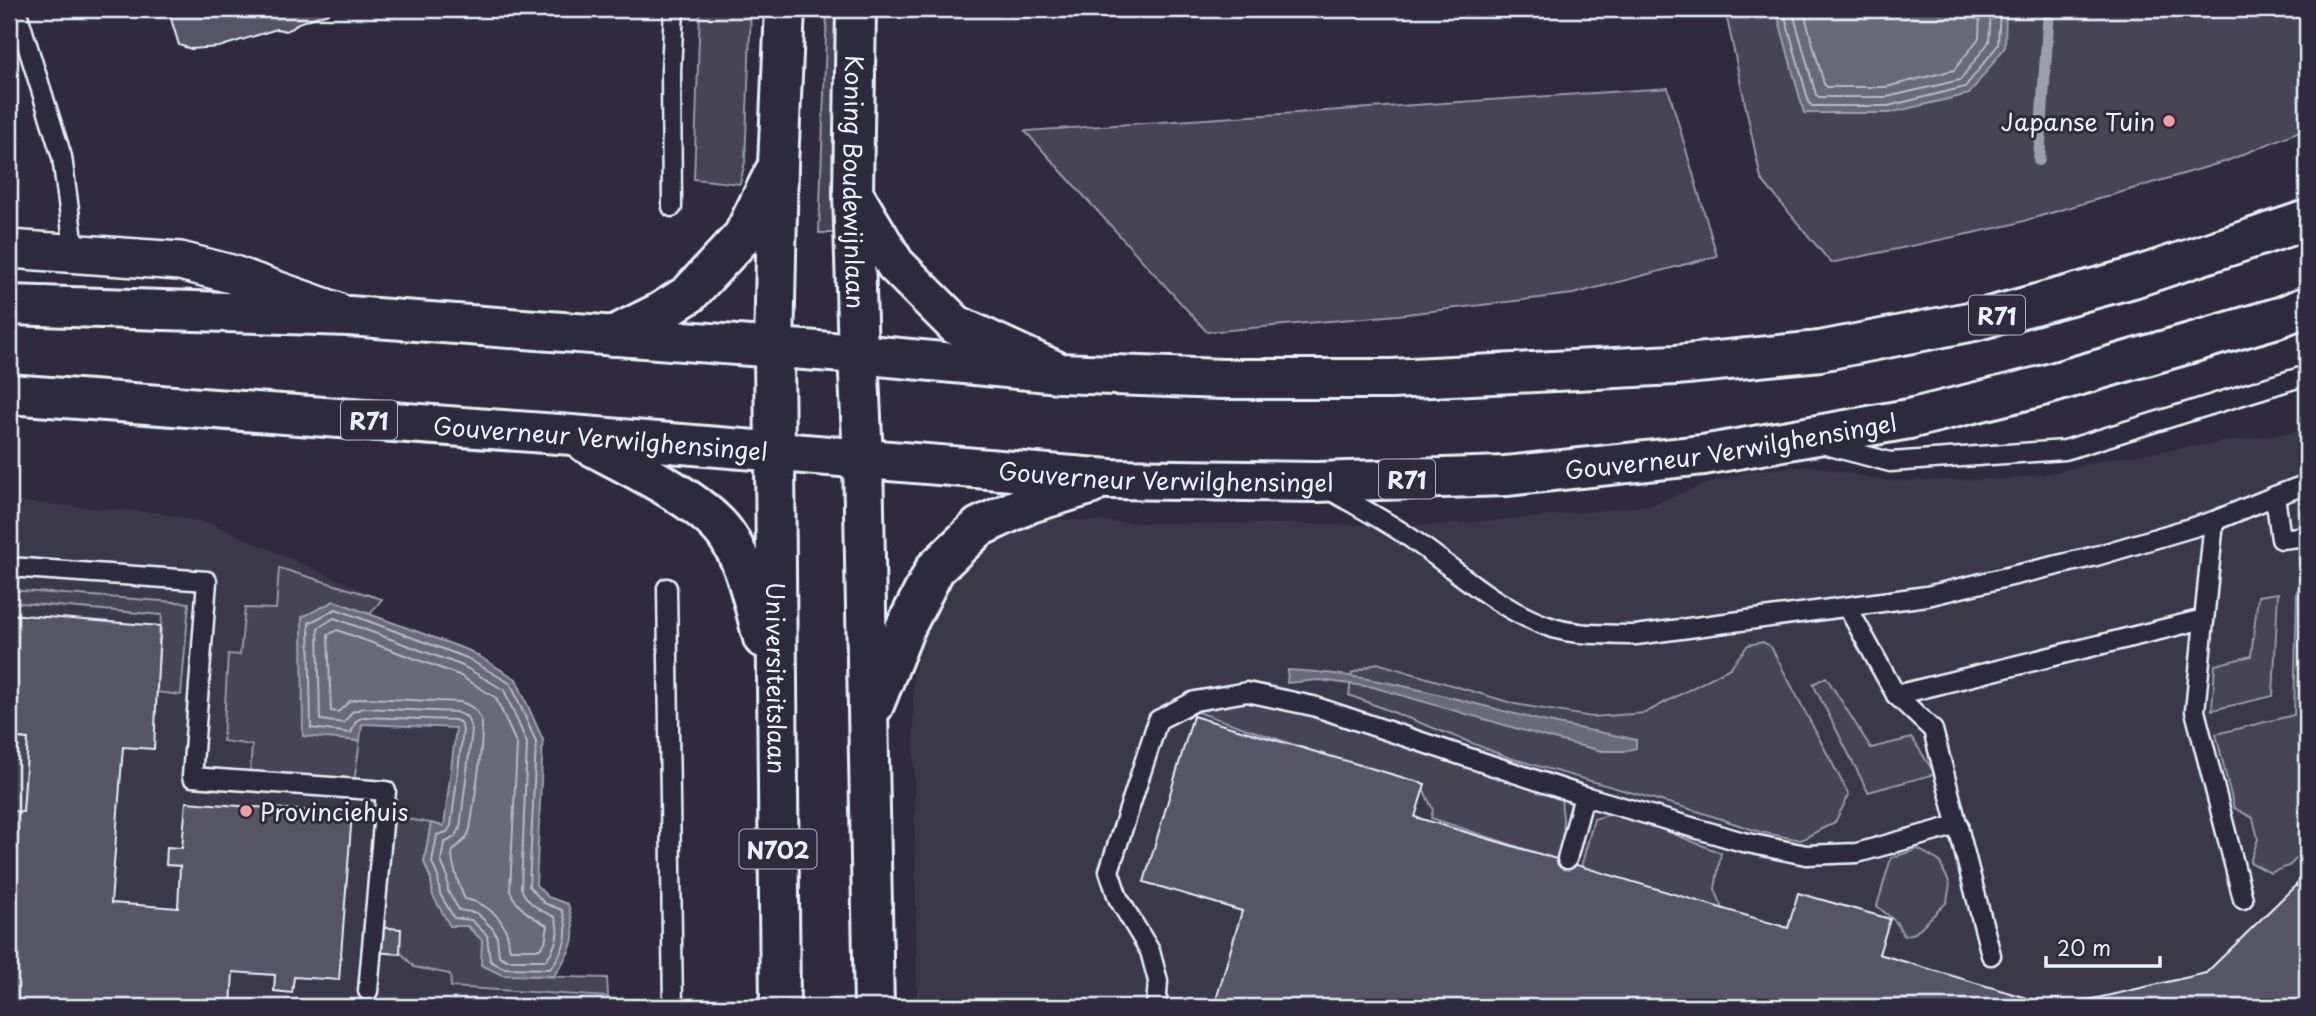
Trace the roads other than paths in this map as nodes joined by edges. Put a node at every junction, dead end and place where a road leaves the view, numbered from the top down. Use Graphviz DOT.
graph roads {
  1 [pos="16,9"];
  2 [pos="674,9"];
  3 [pos="785,9"];
  4 [pos="856,9"];
  5 [pos="778,164"];
  6 [pos="853,193"];
  7 [pos="672,207"];
  8 [pos="2307,220"];
  9 [pos="9,249"];
  10 [pos="75,255"];
  11 [pos="9,305"];
  12 [pos="2307,306"];
  13 [pos="349,316"];
  14 [pos="613,336"];
  15 [pos="774,349"];
  16 [pos="858,354"];
  17 [pos="1059,373"];
  18 [pos="2307,375"];
  19 [pos="9,394"];
  20 [pos="572,435"];
  21 [pos="1802,439"];
  22 [pos="776,453"];
  23 [pos="863,459"];
  24 [pos="1110,479"];
  25 [pos="1317,482"];
  26 [pos="2307,484"];
  27 [pos="2275,496"];
  28 [pos="2214,521"];
  29 [pos="2307,536"];
  30 [pos="9,567"];
  31 [pos="667,588"];
  32 [pos="1848,608"];
  33 [pos="2204,619"];
  34 [pos="776,690"];
  35 [pos="1896,695"];
  36 [pos="868,720"];
  37 [pos="1584,796"];
  38 [pos="1958,825"];
  39 [pos="1567,859"];
  40 [pos="2244,899"];
  41 [pos="1991,955"];
  42 [pos="368,991"];
  43 [pos="673,1007"];
  44 [pos="780,1007"];
  45 [pos="874,1007"];
  46 [pos="1156,1007"];
  1 -- 10 [label="lane"];
  2 -- 7 [label="lane"];
  3 -- 5 [label="main road, N702"];
  4 -- 6 [label="main road, Koning Boudewijnlaan"];
  5 -- 14 [label="main road"];
  5 -- 15 [label="main road, N702"];
  6 -- 16 [label="main road, Koning Boudewijnlaan"];
  6 -- 17 [label="main road"];
  8 -- 17 [label="main road, R71"];
  9 -- 10 [label="street"];
  10 -- 13 [label="street"];
  11 -- 13 [label="main road, R71"];
  12 -- 21 [label="main road, Gouverneur Verwilghensingel / R71"];
  13 -- 14 [label="main road, R71"];
  14 -- 15 [label="main road, R71"];
  15 -- 16 [label="main road, R71"];
  15 -- 22 [label="main road, Universiteitslaan / N702"];
  16 -- 17 [label="main road, R71"];
  16 -- 23 [label="main road"];
  18 -- 21 [label="lane"];
  19 -- 20 [label="main road, Gouverneur Verwilghensingel / R71"];
  20 -- 22 [label="main road, Gouverneur Verwilghensingel / R71"];
  20 -- 34 [label="main road"];
  21 -- 25 [label="main road, Gouverneur Verwilghensingel / R71"];
  22 -- 23 [label="main road, Gouverneur Verwilghensingel / R71"];
  22 -- 34 [label="main road, Universiteitslaan / N702"];
  23 -- 24 [label="main road, Gouverneur Verwilghensingel / R71"];
  23 -- 36 [label="main road"];
  24 -- 25 [label="main road, Gouverneur Verwilghensingel / R71"];
  24 -- 36 [label="main road"];
  25 -- 32 [label="lane"];
  26 -- 27 [label="lane"];
  27 -- 28 [label="lane"];
  27 -- 29 [label="lane"];
  28 -- 32 [label="lane"];
  28 -- 33 [label="lane"];
  30 -- 42 [label="lane"];
  31 -- 43 [label="lane"];
  32 -- 35 [label="lane"];
  33 -- 35 [label="lane"];
  33 -- 40 [label="lane"];
  34 -- 44 [label="main road, Universiteitslaan / N702"];
  35 -- 38 [label="lane"];
  36 -- 45 [label="main road"];
  37 -- 38 [label="lane"];
  37 -- 39 [label="lane"];
  37 -- 46 [label="lane"];
  38 -- 41 [label="lane"];
}
